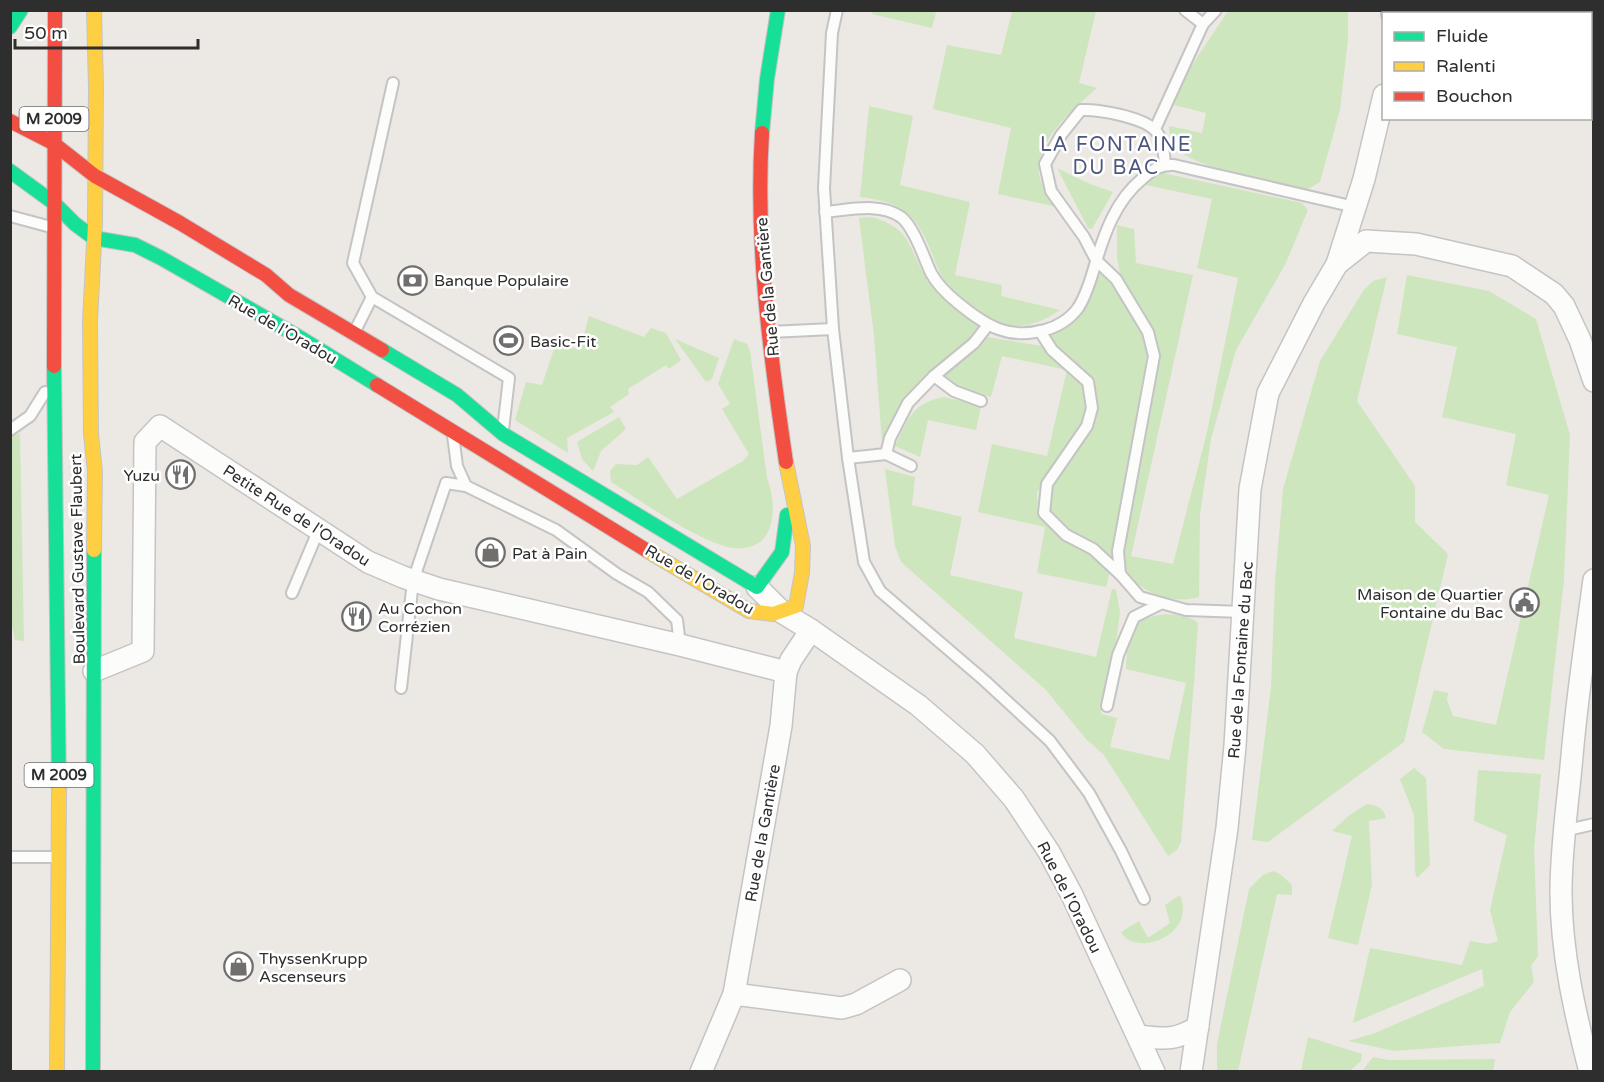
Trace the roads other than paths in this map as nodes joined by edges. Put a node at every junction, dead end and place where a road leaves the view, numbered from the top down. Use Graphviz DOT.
graph roads {
  1 [pos="21,10"];
  2 [pos="55,10"];
  3 [pos="94,10"];
  4 [pos="778,10"];
  5 [pos="837,10"];
  6 [pos="1185,10"];
  7 [pos="1216,10"];
  8 [pos="1203,24"];
  9 [pos="10,27"];
  10 [pos="393,83"];
  11 [pos="1382,100"];
  12 [pos="10,121"];
  13 [pos="1155,129"];
  14 [pos="53,143"];
  15 [pos="1165,164"];
  16 [pos="10,171"];
  17 [pos="95,176"];
  18 [pos="54,203"];
  19 [pos="1355,207"];
  20 [pos="825,212"];
  21 [pos="10,216"];
  22 [pos="75,224"];
  23 [pos="53,227"];
  24 [pos="98,229"];
  25 [pos="136,234"];
  26 [pos="155,242"];
  27 [pos="186,259"];
  28 [pos="1096,261"];
  29 [pos="1337,264"];
  30 [pos="372,297"];
  31 [pos="988,325"];
  32 [pos="833,329"];
  33 [pos="1040,331"];
  34 [pos="770,332"];
  35 [pos="354,333"];
  36 [pos="1587,333"];
  37 [pos="934,376"];
  38 [pos="54,379"];
  39 [pos="1593,381"];
  40 [pos="981,401"];
  41 [pos="10,430"];
  42 [pos="452,432"];
  43 [pos="503,434"];
  44 [pos="885,454"];
  45 [pos="848,458"];
  46 [pos="911,466"];
  47 [pos="466,486"];
  48 [pos="790,492"];
  49 [pos="319,529"];
  50 [pos="1120,574"];
  51 [pos="1593,580"];
  52 [pos="413,581"];
  53 [pos="722,582"];
  54 [pos="755,592"];
  55 [pos="292,593"];
  56 [pos="1160,604"];
  57 [pos="1242,612"];
  58 [pos="783,613"];
  59 [pos="811,630"];
  60 [pos="680,645"];
  61 [pos="94,671"];
  62 [pos="786,672"];
  63 [pos="401,688"];
  64 [pos="1107,706"];
  65 [pos="1593,824"];
  66 [pos="1563,831"];
  67 [pos="10,857"];
  68 [pos="60,857"];
  69 [pos="1144,899"];
  70 [pos="900,980"];
  71 [pos="734,994"];
  72 [pos="1198,1027"];
  73 [pos="1138,1036"];
  74 [pos="57,1071"];
  75 [pos="93,1071"];
  76 [pos="702,1071"];
  77 [pos="1154,1071"];
  78 [pos="1191,1071"];
  79 [pos="1590,1071"];
  1 -- 9 [label="main road"];
  2 -- 14 [label="main road, Boulevard Gustave Flaubert / M 2009"];
  3 -- 17 [label="main road, Boulevard Gustave Flaubert / M 2009"];
  4 -- 34 [label="main road, Rue de la Gantière"];
  5 -- 20 [label="lane"];
  6 -- 8 [label="lane"];
  7 -- 8 [label="lane"];
  8 -- 13 [label="lane"];
  10 -- 30 [label="lane"];
  11 -- 19 [label="street, Rue de la Fontaine du Bac"];
  12 -- 14 [label="main road, Rue de l'Oradou"];
  13 -- 15 [label="lane"];
  13 -- 28 [label="lane"];
  14 -- 17 [label="main road, Rue de l'Oradou"];
  14 -- 18 [label="main road, Boulevard Gustave Flaubert / M 2009"];
  15 -- 19 [label="lane"];
  15 -- 28 [label="lane"];
  16 -- 18 [label="main road"];
  17 -- 24 [label="main road, Boulevard Gustave Flaubert / M 2009"];
  17 -- 35 [label="main road, Rue de l'Oradou"];
  18 -- 22 [label="main road"];
  18 -- 23 [label="main road, Boulevard Gustave Flaubert / M 2009"];
  19 -- 29 [label="street, Rue de la Fontaine du Bac"];
  20 -- 31 [label="lane"];
  20 -- 32 [label="lane"];
  21 -- 23 [label="lane"];
  22 -- 23 [label="lane"];
  22 -- 24 [label="main road"];
  23 -- 24 [label="lane"];
  23 -- 38 [label="main road, Boulevard Gustave Flaubert / M 2009"];
  24 -- 42 [label="main road, Rue de l'Oradou"];
  24 -- 61 [label="main road, Boulevard Gustave Flaubert / M 2009"];
  25 -- 26 [label="lane"];
  27 -- 53 [label="lane"];
  28 -- 33 [label="lane"];
  28 -- 50 [label="lane"];
  29 -- 36 [label="street, Rue de la Fontaine du Bac"];
  29 -- 57 [label="street, Rue de la Fontaine du Bac"];
  30 -- 35 [label="lane"];
  30 -- 43 [label="lane"];
  31 -- 33 [label="lane"];
  31 -- 37 [label="lane"];
  32 -- 34 [label="lane"];
  32 -- 45 [label="lane"];
  33 -- 50 [label="lane"];
  34 -- 48 [label="main road, Rue de la Gantière"];
  35 -- 43 [label="main road, Rue de l'Oradou"];
  36 -- 39 [label="street, Rue de la Fontaine du Bac"];
  37 -- 40 [label="lane"];
  37 -- 44 [label="lane"];
  38 -- 41 [label="lane"];
  38 -- 68 [label="main road, Boulevard Gustave Flaubert / M 2009"];
  42 -- 47 [label="lane"];
  42 -- 58 [label="main road, Rue de l'Oradou"];
  43 -- 54 [label="main road, Rue de l'Oradou"];
  44 -- 45 [label="lane"];
  44 -- 46 [label="lane"];
  45 -- 69 [label="lane"];
  47 -- 52 [label="lane"];
  47 -- 60 [label="lane"];
  48 -- 54 [label="main road, Rue de la Gantière"];
  48 -- 58 [label="main road, Rue de la Gantière"];
  49 -- 52 [label="street, Petite Rue de l'Oradou"];
  49 -- 55 [label="lane"];
  49 -- 61 [label="street, Petite Rue de l'Oradou"];
  50 -- 56 [label="lane"];
  51 -- 66 [label="street"];
  52 -- 60 [label="street, Petite Rue de l'Oradou"];
  52 -- 63 [label="lane"];
  54 -- 58 [label="street"];
  56 -- 57 [label="lane"];
  56 -- 64 [label="lane"];
  57 -- 72 [label="street, Rue de la Fontaine du Bac"];
  58 -- 59 [label="street, Rue de l'Oradou"];
  59 -- 62 [label="street"];
  59 -- 73 [label="street, Rue de l'Oradou"];
  60 -- 62 [label="street, Petite Rue de l'Oradou"];
  61 -- 75 [label="main road, Boulevard Gustave Flaubert / M 2009"];
  62 -- 71 [label="street, Rue de la Gantière"];
  65 -- 66 [label="lane"];
  66 -- 79 [label="street"];
  67 -- 68 [label="lane"];
  68 -- 74 [label="main road, Boulevard Gustave Flaubert / M 2009"];
  70 -- 71 [label="street"];
  71 -- 76 [label="street, Rue de la Gantière"];
  72 -- 73 [label="street"];
  72 -- 78 [label="street, Rue de la Fontaine du Bac"];
  73 -- 77 [label="street, Rue de l'Oradou"];
}
